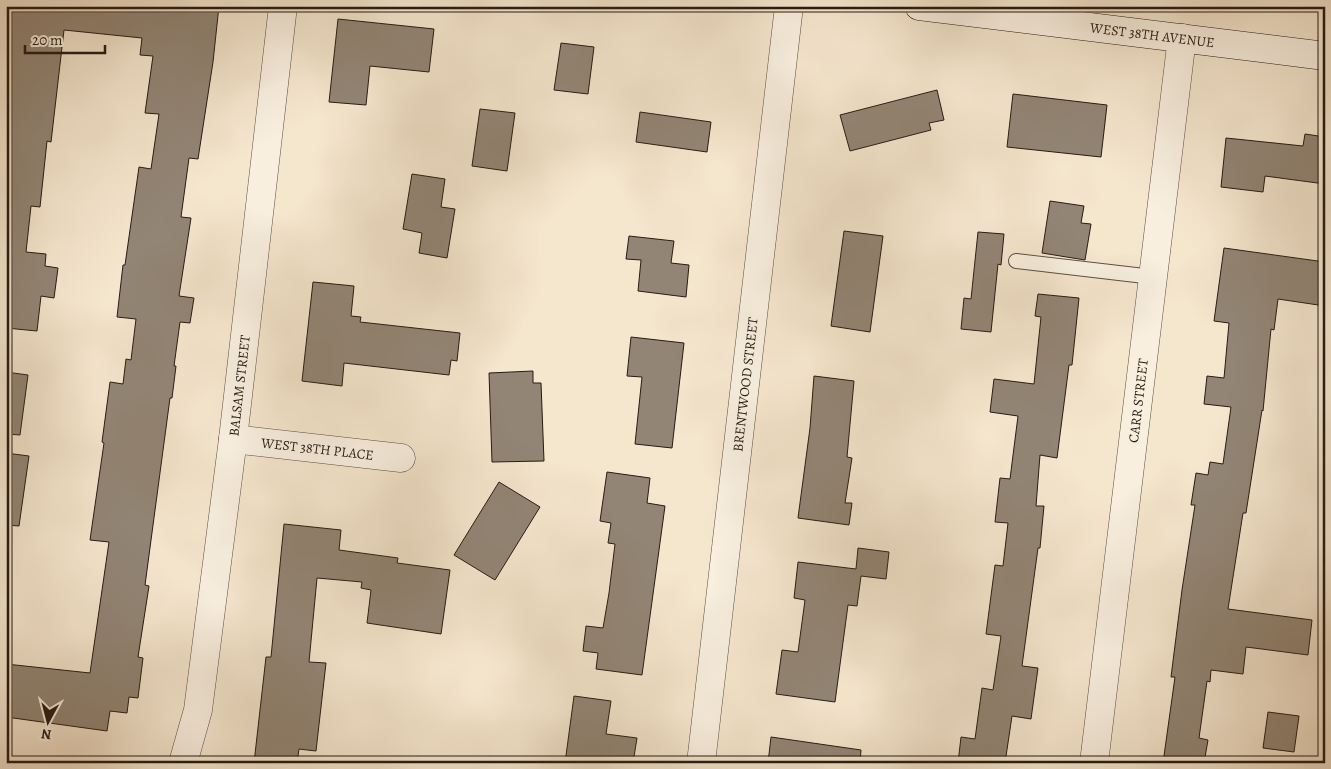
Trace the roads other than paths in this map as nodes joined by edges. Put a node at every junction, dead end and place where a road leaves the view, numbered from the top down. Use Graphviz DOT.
graph roads {
  1 [pos="283,6"];
  2 [pos="789,6"];
  3 [pos="919,6"];
  4 [pos="1182,38"];
  5 [pos="1325,56"];
  6 [pos="1016,261"];
  7 [pos="1153,277"];
  8 [pos="233,439"];
  9 [pos="401,458"];
  10 [pos="183,763"];
  11 [pos="700,763"];
  12 [pos="1094,763"];
  1 -- 8 [label="street, BALSAM STREET"];
  2 -- 11 [label="street, BRENTWOOD STREET"];
  3 -- 4 [label="street, WEST 38TH AVENUE"];
  4 -- 5 [label="street, WEST 38TH AVENUE"];
  4 -- 7 [label="street, CARR STREET"];
  6 -- 7 [label="lane"];
  7 -- 12 [label="street, CARR STREET"];
  8 -- 9 [label="street, WEST 38TH PLACE"];
  8 -- 10 [label="street, BALSAM STREET"];
}
